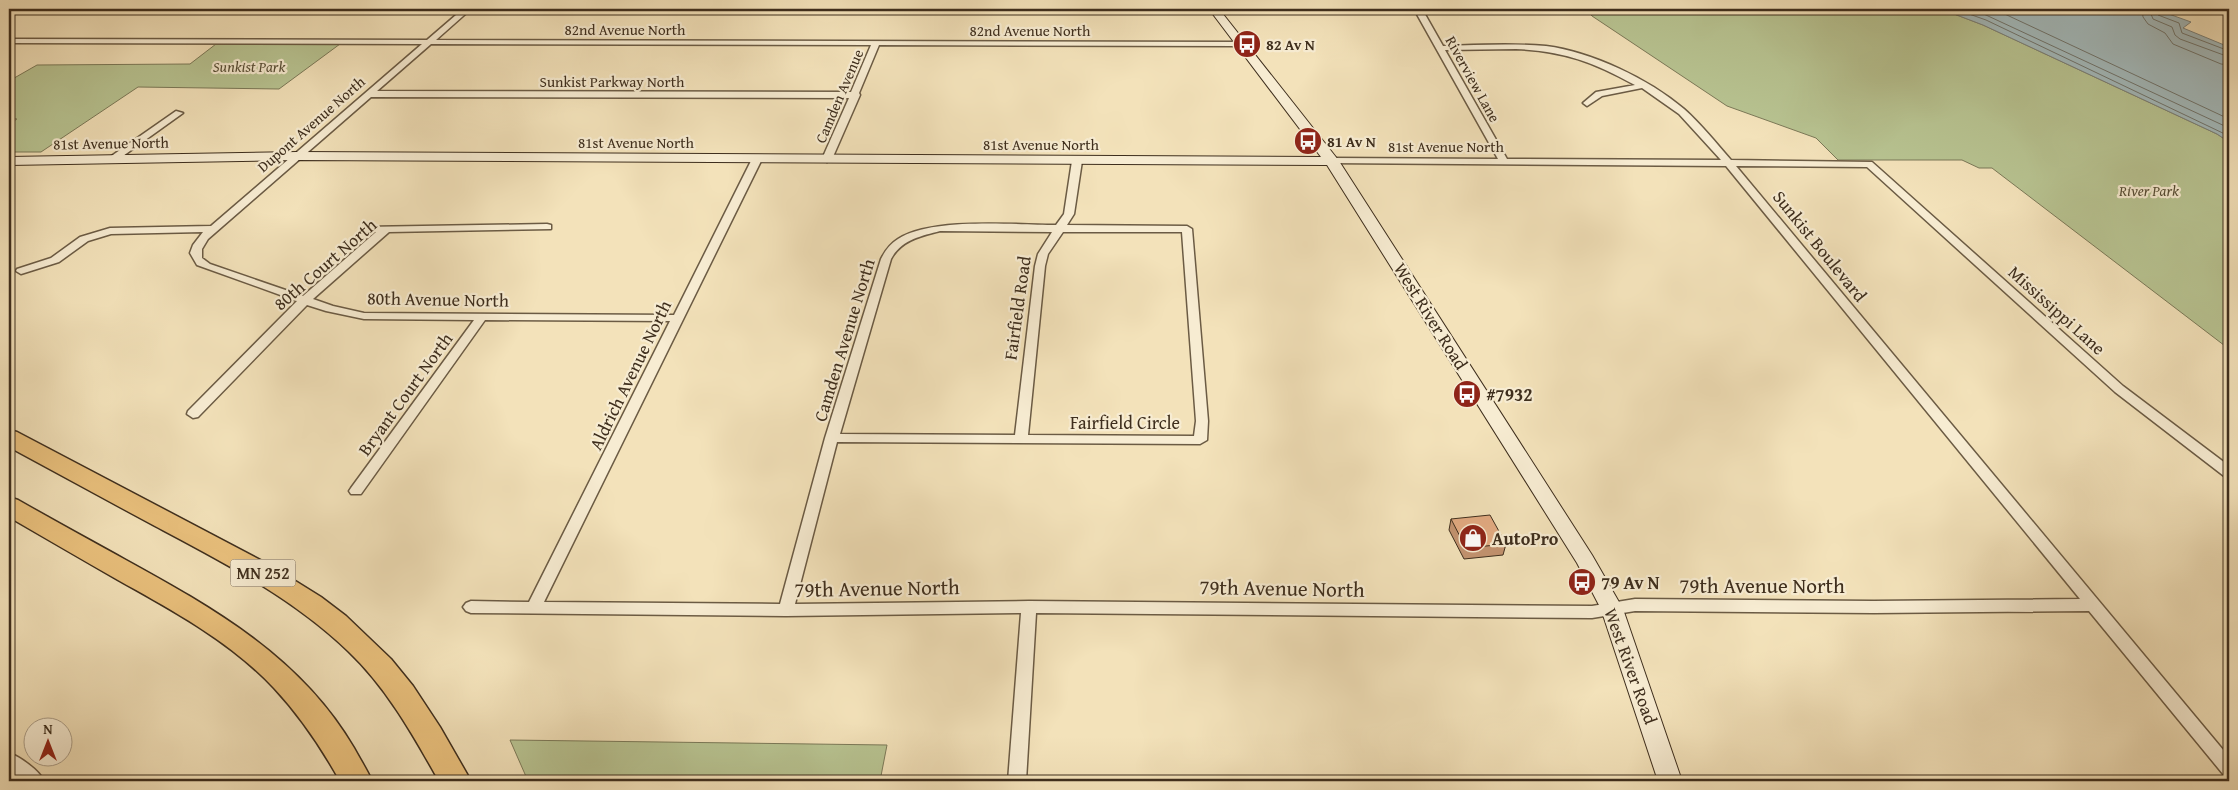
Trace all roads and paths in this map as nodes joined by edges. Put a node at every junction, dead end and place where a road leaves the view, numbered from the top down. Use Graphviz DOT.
graph roads {
  1 [pos="466,9"];
  2 [pos="1214,9"];
  3 [pos="1418,9"];
  4 [pos="9,41"];
  5 [pos="428,43"];
  6 [pos="876,44"];
  7 [pos="1241,44"];
  8 [pos="1440,48"];
  9 [pos="1641,86"];
  10 [pos="369,94"];
  11 [pos="856,95"];
  12 [pos="1587,103"];
  13 [pos="179,113"];
  14 [pos="9,154"];
  15 [pos="297,156"];
  16 [pos="117,157"];
  17 [pos="757,159"];
  18 [pos="827,159"];
  19 [pos="9,161"];
  20 [pos="1077,161"];
  21 [pos="1332,162"];
  22 [pos="1504,162"];
  23 [pos="1728,163"];
  24 [pos="1869,164"];
  25 [pos="547,227"];
  26 [pos="1060,228"];
  27 [pos="213,229"];
  28 [pos="368,229"];
  29 [pos="386,229"];
  30 [pos="206,266"];
  31 [pos="22,271"];
  32 [pos="305,300"];
  33 [pos="482,317"];
  34 [pos="678,318"];
  35 [pos="193,414"];
  36 [pos="9,437"];
  37 [pos="832,438"];
  38 [pos="1021,439"];
  39 [pos="2229,473"];
  40 [pos="356,491"];
  41 [pos="9,506"];
  42 [pos="2092,605"];
  43 [pos="471,607"];
  44 [pos="534,607"];
  45 [pos="1029,607"];
  46 [pos="1612,609"];
  47 [pos="786,610"];
  48 [pos="9,760"];
  49 [pos="2229,769"];
  50 [pos="35,781"];
  51 [pos="356,781"];
  52 [pos="455,781"];
  53 [pos="1017,781"];
  54 [pos="1670,781"];
  1 -- 5 [label="street, Dupont Avenue North"];
  2 -- 7 [label="street, West River Road"];
  3 -- 8 [label="street, Riverview Lane"];
  4 -- 5 [label="street, 82nd Avenue North"];
  5 -- 6 [label="street, 82nd Avenue North"];
  5 -- 10 [label="street, Dupont Avenue North"];
  6 -- 7 [label="street, 82nd Avenue North"];
  6 -- 11 [label="street, Camden Avenue"];
  7 -- 21 [label="street, West River Road"];
  8 -- 9 [label="street, Sunkist Boulevard"];
  8 -- 22 [label="street, Riverview Lane"];
  9 -- 12 [label="street"];
  9 -- 23 [label="street, Sunkist Boulevard"];
  10 -- 11 [label="street, Sunkist Parkway North"];
  10 -- 15 [label="street, Dupont Avenue North"];
  11 -- 18 [label="street, Camden Avenue"];
  13 -- 16 [label="street"];
  14 -- 16 [label="street, 81st Avenue North"];
  15 -- 16 [label="street, 81st Avenue North"];
  15 -- 17 [label="street, 81st Avenue North"];
  15 -- 27 [label="street, Dupont Avenue North"];
  16 -- 19 [label="street, 81st Avenue North"];
  17 -- 18 [label="street, 81st Avenue North"];
  17 -- 34 [label="street, Aldrich Avenue North"];
  18 -- 20 [label="street, 81st Avenue North"];
  20 -- 21 [label="street, 81st Avenue North"];
  20 -- 26 [label="street, Fairfield Road"];
  21 -- 22 [label="street, 81st Avenue North"];
  21 -- 46 [label="street, West River Road"];
  22 -- 23 [label="street, 81st Avenue North"];
  23 -- 24 [label="street, 81st Avenue North"];
  23 -- 42 [label="street, Sunkist Boulevard"];
  24 -- 39 [label="street, Mississippi Lane"];
  25 -- 29 [label="street, 80th Court North"];
  26 -- 37 [label="street, Camden Avenue North"];
  26 -- 38 [label="street, Fairfield Road"];
  26 -- 38 [label="street, Fairfield Circle"];
  27 -- 30 [label="street, Dupont Avenue North"];
  27 -- 31 [label="street"];
  28 -- 29 [label="street"];
  29 -- 32 [label="street, 80th Court North"];
  30 -- 32 [label="street, 80th Avenue North"];
  32 -- 33 [label="street, 80th Avenue North"];
  32 -- 35 [label="street, 80th Court North"];
  33 -- 34 [label="street, 80th Avenue North"];
  33 -- 40 [label="street, Bryant Court North"];
  34 -- 44 [label="street, Aldrich Avenue North"];
  36 -- 52 [label="highway, MN 252"];
  37 -- 38 [label="street, Fairfield Circle"];
  37 -- 47 [label="street, Camden Avenue North"];
  41 -- 51 [label="highway"];
  42 -- 46 [label="street, 79th Avenue North"];
  42 -- 49 [label="street, Sunkist Boulevard"];
  43 -- 44 [label="street, 79th Avenue North"];
  44 -- 47 [label="street, 79th Avenue North"];
  45 -- 46 [label="street, 79th Avenue North"];
  45 -- 47 [label="street, 79th Avenue North"];
  45 -- 53 [label="street"];
  46 -- 54 [label="street, West River Road"];
  48 -- 50 [label="street"];
}
